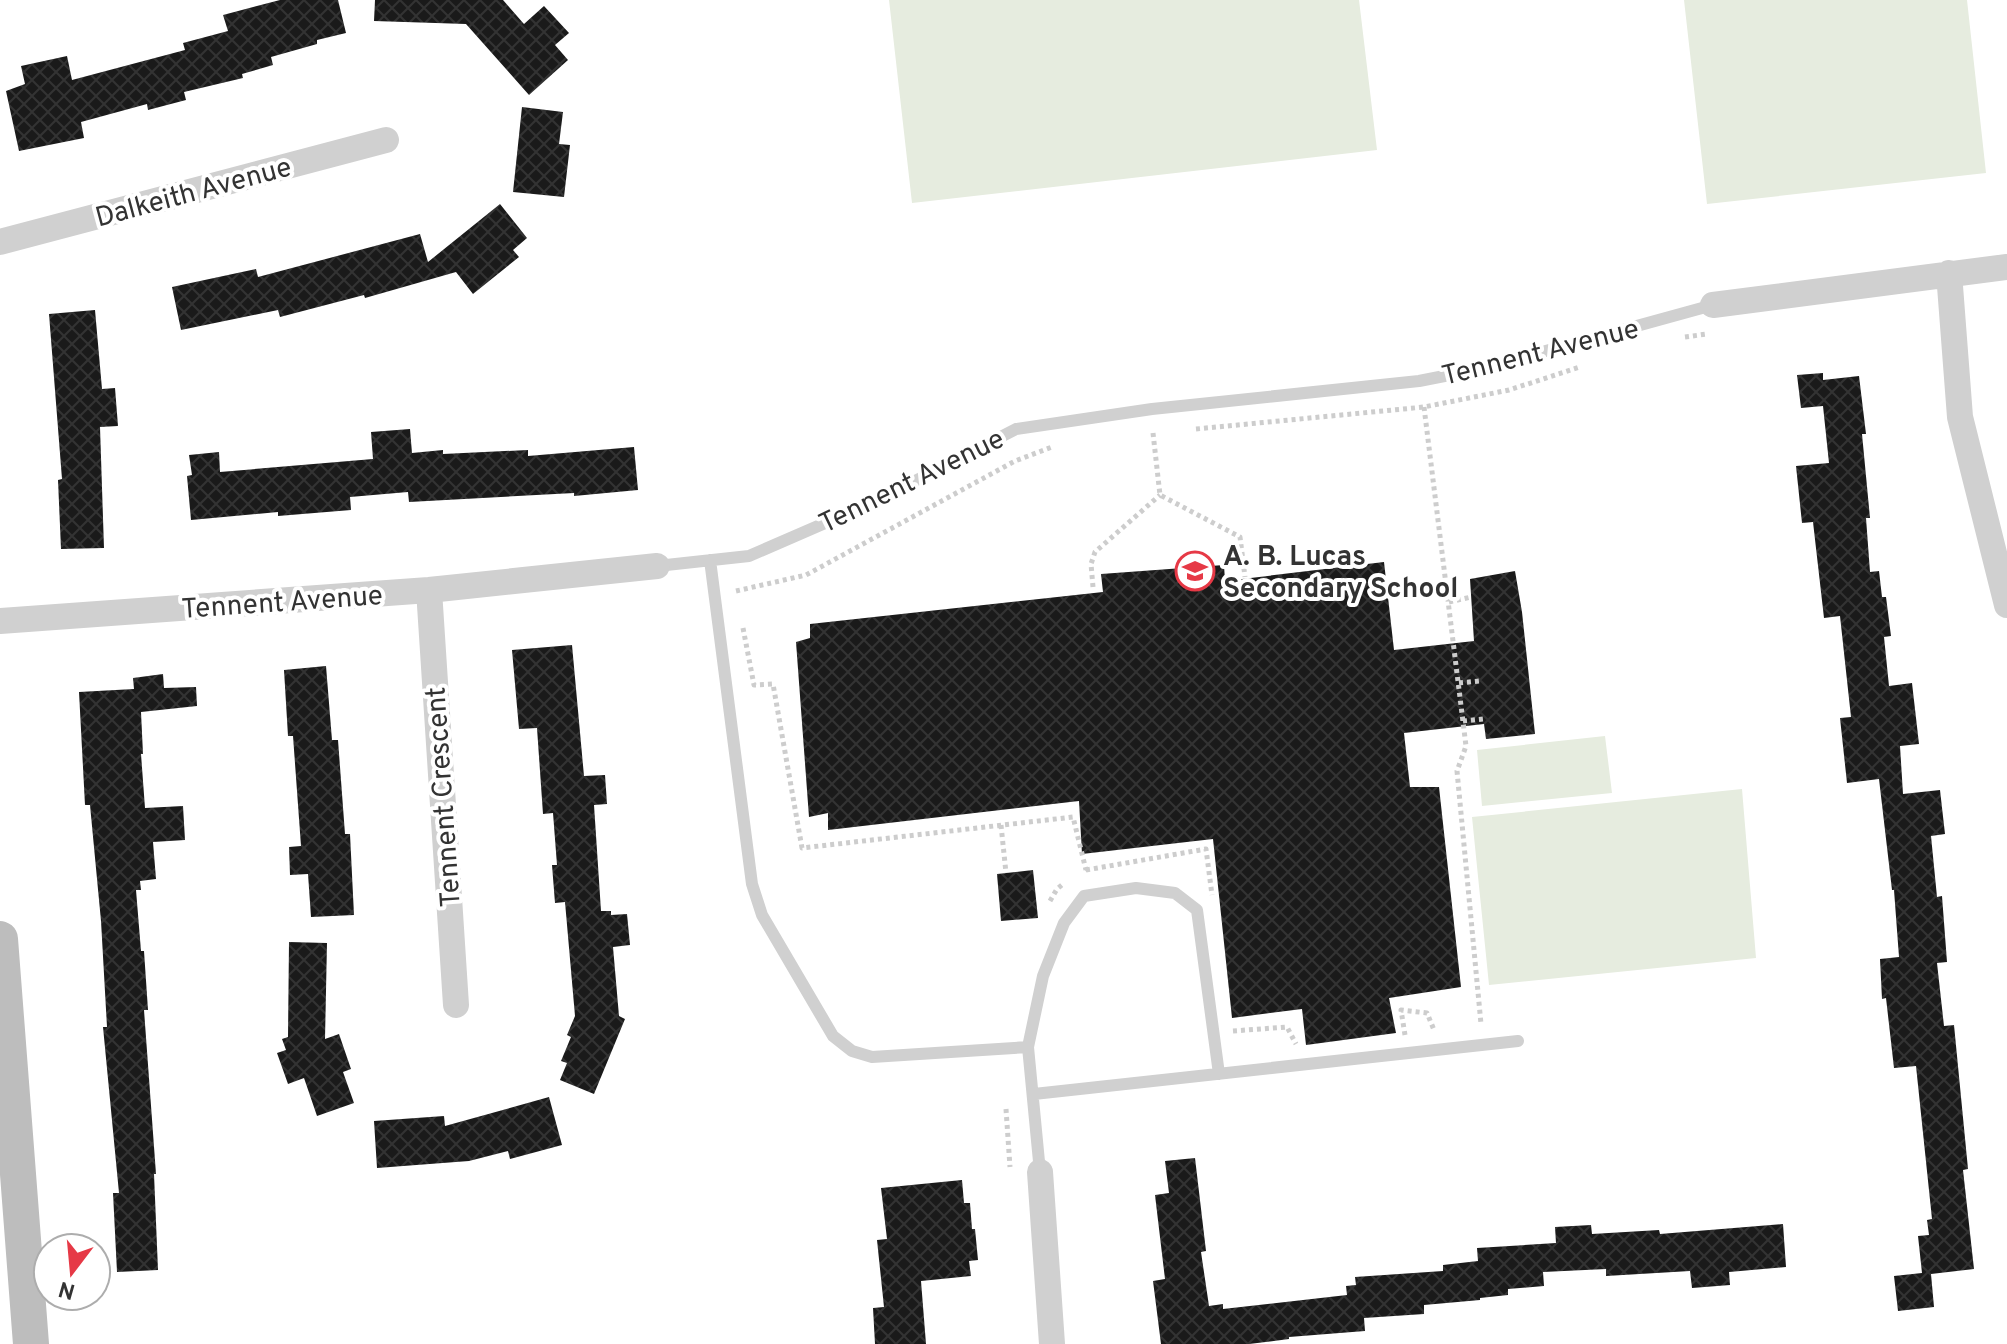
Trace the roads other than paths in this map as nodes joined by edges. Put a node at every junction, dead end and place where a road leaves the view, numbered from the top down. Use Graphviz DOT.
graph roads {
  1 [pos="386,140"];
  2 [pos="0,242"];
  3 [pos="2007,267"];
  4 [pos="1949,273"];
  5 [pos="1713,305"];
  6 [pos="710,560"];
  7 [pos="657,566"];
  8 [pos="429,590"];
  9 [pos="2007,605"];
  10 [pos="0,621"];
  11 [pos="0,939"];
  12 [pos="456,1005"];
  13 [pos="1518,1041"];
  14 [pos="1028,1047"];
  15 [pos="1219,1074"];
  16 [pos="1034,1094"];
  17 [pos="1040,1172"];
  18 [pos="31,1344"];
  19 [pos="1052,1344"];
  1 -- 2 [label="street, Dalkeith Avenue"];
  3 -- 4 [label="street, Tennent Avenue"];
  4 -- 5 [label="street, Tennent Avenue"];
  4 -- 9 [label="street"];
  5 -- 6 [label="lane, Tennent Avenue"];
  6 -- 7 [label="lane, Tennent Avenue"];
  6 -- 14 [label="lane"];
  7 -- 8 [label="street, Tennent Avenue"];
  8 -- 10 [label="street, Tennent Avenue"];
  8 -- 12 [label="street, Tennent Crescent"];
  11 -- 18 [label="street"];
  13 -- 15 [label="lane"];
  14 -- 15 [label="lane"];
  14 -- 16 [label="lane"];
  15 -- 16 [label="lane"];
  16 -- 17 [label="lane"];
  17 -- 19 [label="street"];
}
